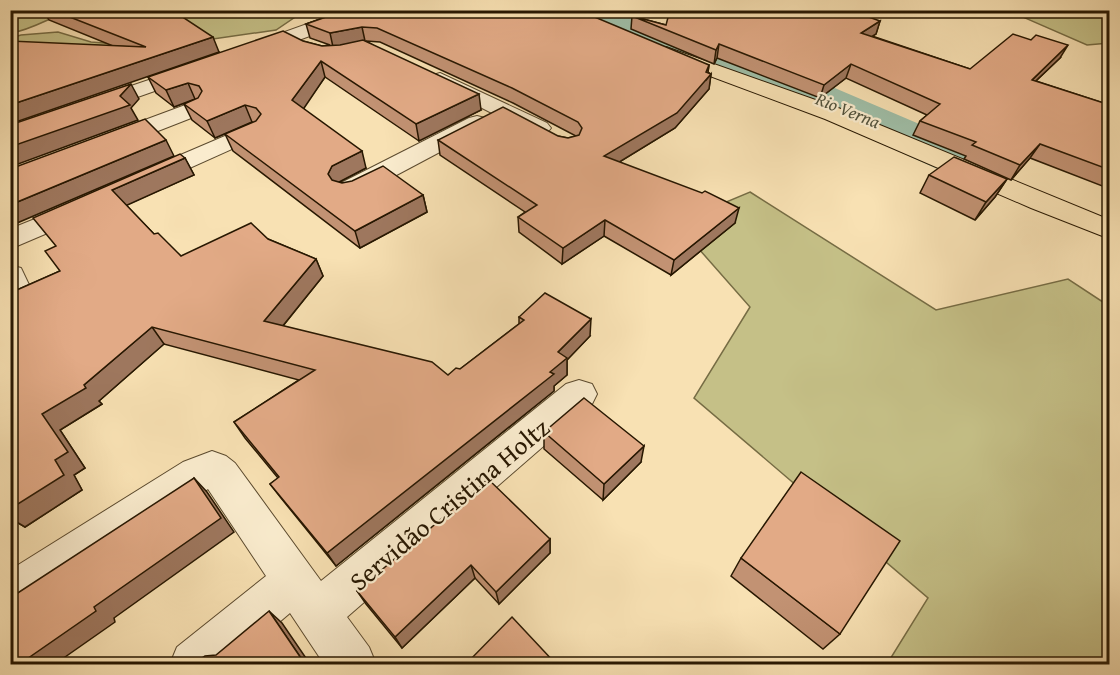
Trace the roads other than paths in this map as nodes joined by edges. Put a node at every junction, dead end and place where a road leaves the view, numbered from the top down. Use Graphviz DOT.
graph roads {
  1 [pos="365,10"];
  2 [pos="290,37"];
  3 [pos="649,45"];
  4 [pos="314,50"];
  5 [pos="234,56"];
  6 [pos="212,64"];
  7 [pos="422,73"];
  8 [pos="196,108"];
  9 [pos="504,110"];
  10 [pos="253,131"];
  11 [pos="10,135"];
  12 [pos="559,139"];
  13 [pos="87,150"];
  14 [pos="348,189"];
  15 [pos="1110,230"];
  16 [pos="10,240"];
  17 [pos="10,275"];
  18 [pos="10,296"];
  19 [pos="579,394"];
  20 [pos="10,596"];
  21 [pos="306,598"];
  22 [pos="194,664"];
  23 [pos="352,664"];
  1 -- 2 [label="street"];
  2 -- 4 [label="street"];
  2 -- 5 [label="street"];
  3 -- 15 [label="main road"];
  6 -- 11 [label="street"];
  7 -- 9 [label="street"];
  8 -- 13 [label="street"];
  9 -- 12 [label="street"];
  9 -- 14 [label="street"];
  10 -- 16 [label="street"];
  17 -- 18 [label="street"];
  19 -- 21 [label="street, Servidão Cristina Holtz"];
  20 -- 21 [label="street"];
  21 -- 22 [label="street, Servidão Cristina Holtz"];
  21 -- 23 [label="street"];
}
